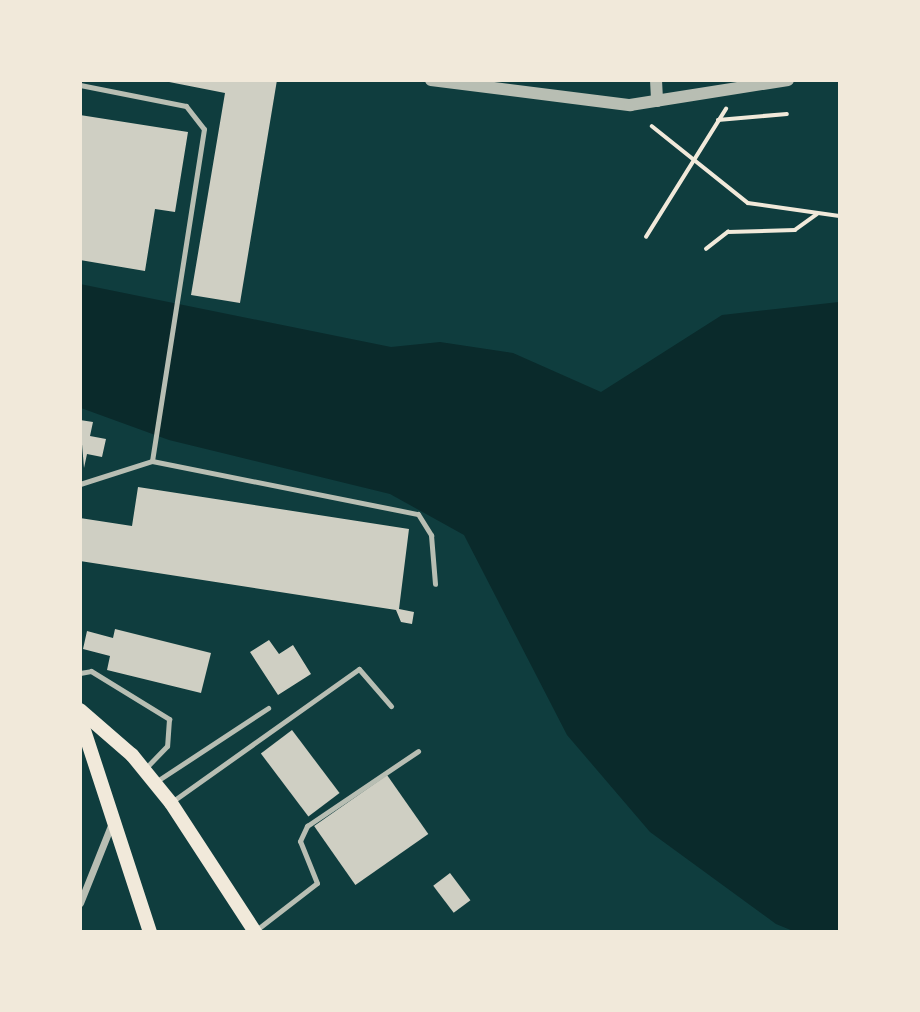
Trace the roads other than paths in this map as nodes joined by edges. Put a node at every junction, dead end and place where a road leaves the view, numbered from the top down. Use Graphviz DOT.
graph roads {
  1 [pos="431,80"];
  2 [pos="656,80"];
  3 [pos="788,80"];
  4 [pos="80,85"];
  5 [pos="657,101"];
  6 [pos="152,461"];
  7 [pos="80,484"];
  8 [pos="435,584"];
  9 [pos="80,673"];
  10 [pos="391,706"];
  11 [pos="268,708"];
  12 [pos="80,710"];
  13 [pos="80,718"];
  14 [pos="418,751"];
  15 [pos="144,770"];
  16 [pos="154,783"];
  17 [pos="171,803"];
  18 [pos="113,819"];
  19 [pos="80,903"];
  20 [pos="150,932"];
  21 [pos="255,932"];
  1 -- 5 [label="street"];
  2 -- 5 [label="street"];
  3 -- 5 [label="street"];
  4 -- 6 [label="lane"];
  6 -- 7 [label="lane"];
  6 -- 8 [label="lane"];
  9 -- 15 [label="lane"];
  10 -- 17 [label="lane"];
  11 -- 16 [label="lane"];
  12 -- 15 [label="main road"];
  13 -- 18 [label="main road"];
  14 -- 21 [label="lane"];
  15 -- 16 [label="main road"];
  16 -- 17 [label="main road"];
  17 -- 21 [label="main road"];
  18 -- 19 [label="street"];
  18 -- 20 [label="main road"];
}
